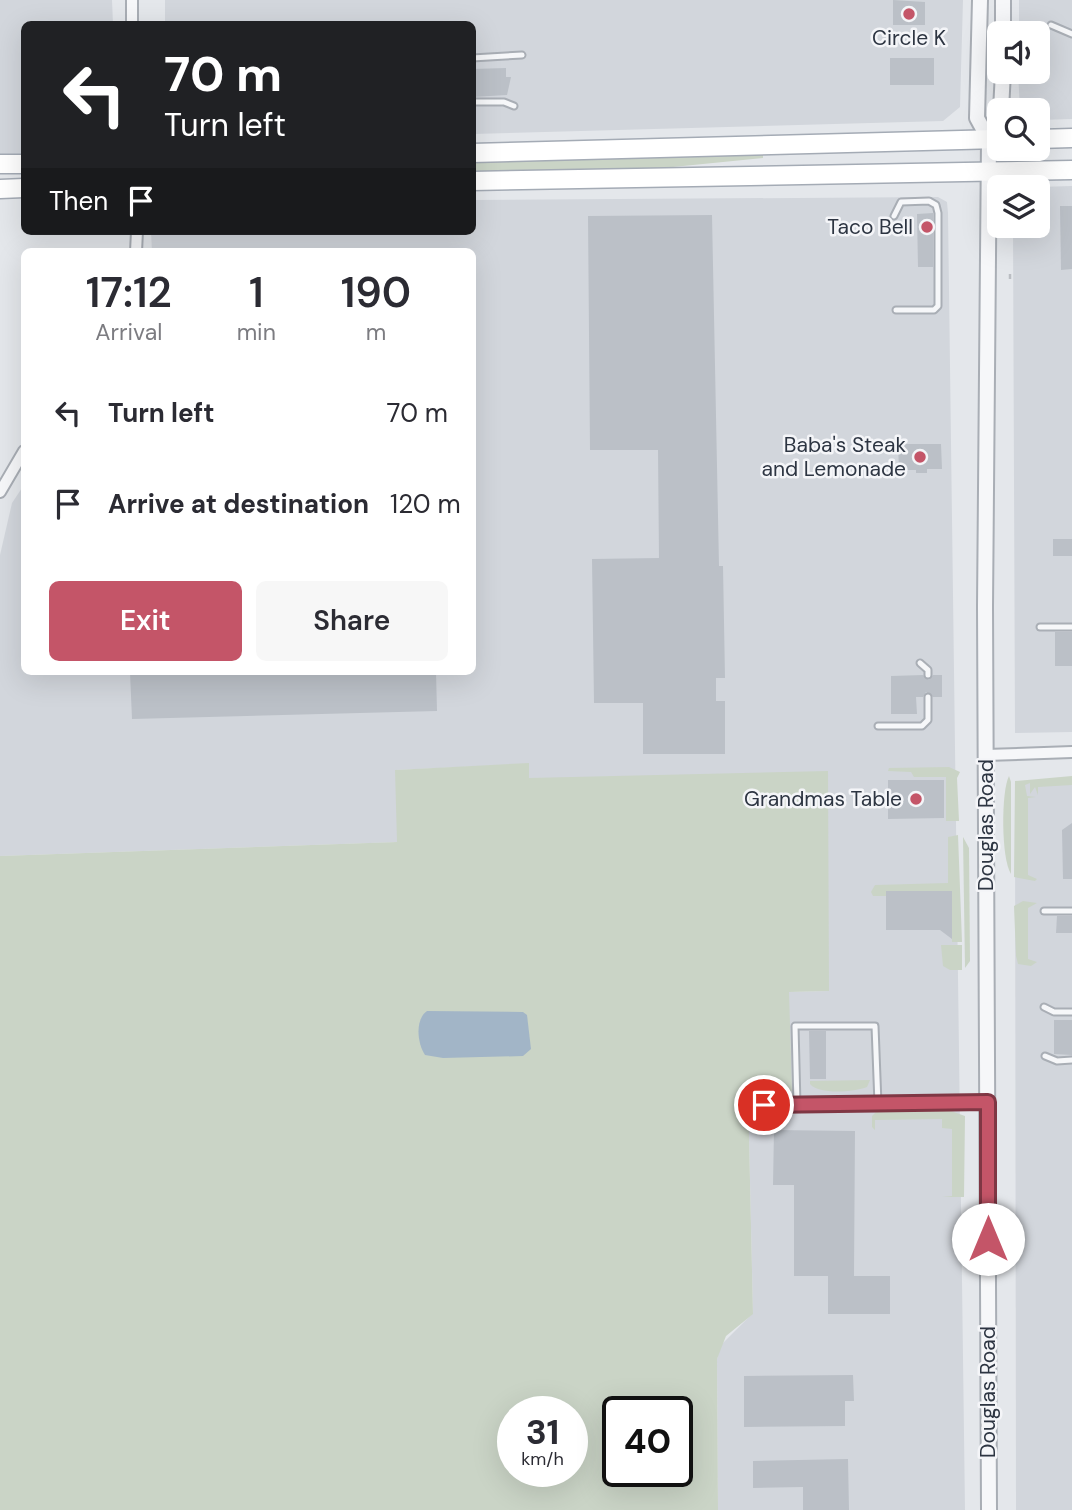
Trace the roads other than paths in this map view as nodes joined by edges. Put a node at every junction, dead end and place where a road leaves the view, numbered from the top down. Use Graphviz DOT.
graph roads {
  1 [pos="132,0"];
  2 [pos="980,0"];
  3 [pos="1003,0"];
  4 [pos="132,21"];
  5 [pos="1003,21"];
  6 [pos="1051,25"];
  7 [pos="1072,34"];
  8 [pos="522,55"];
  9 [pos="476,58"];
  10 [pos="476,102"];
  11 [pos="514,106"];
  12 [pos="987,130"];
  13 [pos="1050,138"];
  14 [pos="1072,138"];
  15 [pos="987,139"];
  16 [pos="476,153"];
  17 [pos="991,161"];
  18 [pos="0,164"];
  19 [pos="21,164"];
  20 [pos="1072,170"];
  21 [pos="989,172"];
  22 [pos="476,181"];
  23 [pos="21,188"];
  24 [pos="0,189"];
  25 [pos="894,216"];
  26 [pos="896,310"];
  27 [pos="21,457"];
  28 [pos="0,492"];
  29 [pos="1040,627"];
  30 [pos="1072,627"];
  31 [pos="920,663"];
  32 [pos="928,675"];
  33 [pos="928,697"];
  34 [pos="878,726"];
  35 [pos="1072,752"];
  36 [pos="986,755"];
  37 [pos="1044,911"];
  38 [pos="1072,911"];
  39 [pos="1044,1007"];
  40 [pos="1072,1012"];
  41 [pos="1045,1056"];
  42 [pos="1072,1060"];
  43 [pos="988,1102"];
  44 [pos="878,1104"];
  45 [pos="764,1105"];
  46 [pos="797,1105"];
  47 [pos="989,1510"];
  1 -- 4 [label="street"];
  2 -- 12 [label="street, Douglas Road"];
  3 -- 5 [label="street"];
  6 -- 7 [label="lane"];
  8 -- 9 [label="lane"];
  10 -- 11 [label="lane"];
  13 -- 14 [label="main road"];
  15 -- 16 [label="main road"];
  17 -- 21 [label="street, Douglas Road"];
  18 -- 19 [label="main road"];
  20 -- 21 [label="main road"];
  21 -- 22 [label="main road"];
  21 -- 36 [label="street, Douglas Road"];
  23 -- 24 [label="main road"];
  25 -- 26 [label="lane"];
  27 -- 28 [label="street"];
  29 -- 30 [label="lane"];
  31 -- 32 [label="lane"];
  33 -- 34 [label="lane"];
  35 -- 36 [label="street"];
  36 -- 43 [label="street, Douglas Road"];
  37 -- 38 [label="lane"];
  39 -- 40 [label="lane"];
  41 -- 42 [label="lane"];
  43 -- 44 [label="street"];
  43 -- 47 [label="street, Douglas Road"];
  44 -- 46 [label="street"];
  44 -- 46 [label="lane"];
  45 -- 46 [label="street"];
}
